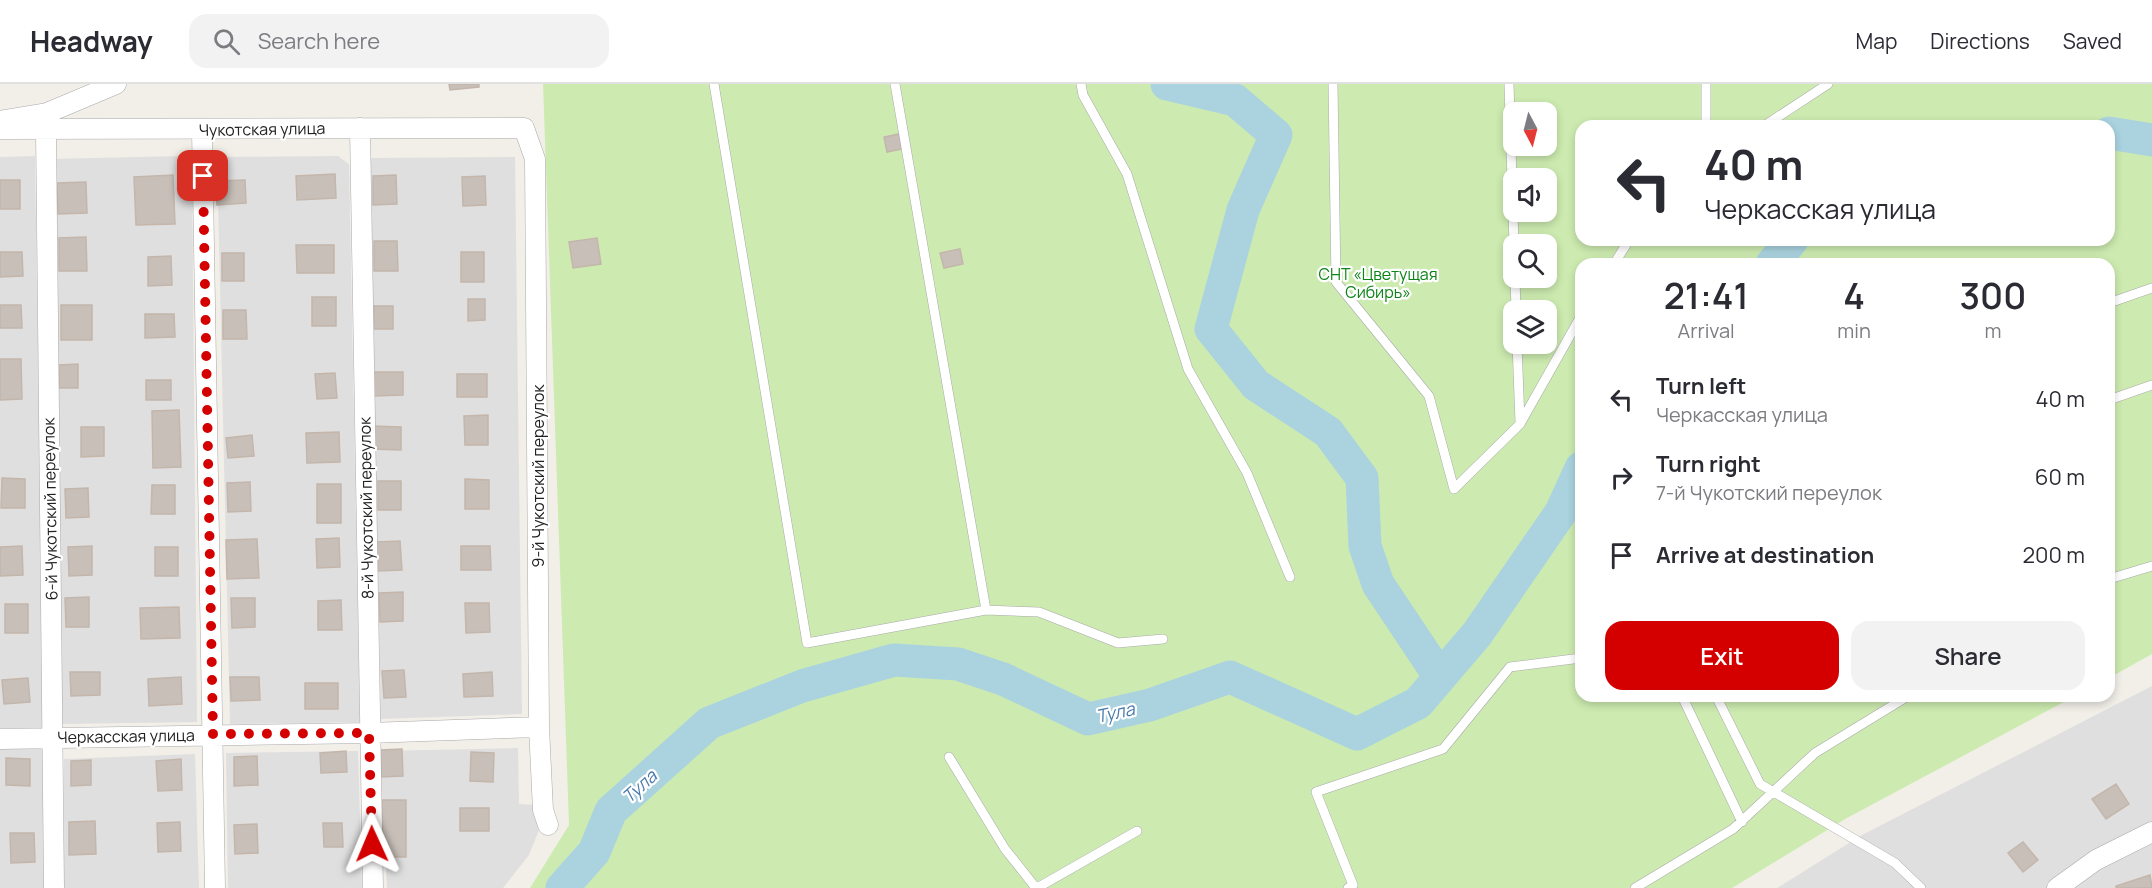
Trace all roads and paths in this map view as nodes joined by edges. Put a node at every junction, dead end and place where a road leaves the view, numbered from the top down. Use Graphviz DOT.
graph roads {
  1 [pos="116,84"];
  2 [pos="714,84"];
  3 [pos="895,84"];
  4 [pos="1081,84"];
  5 [pos="1333,84"];
  6 [pos="1509,84"];
  7 [pos="1706,84"];
  8 [pos="1828,84"];
  9 [pos="1706,120"];
  10 [pos="1773,120"];
  11 [pos="0,121"];
  12 [pos="360,128"];
  13 [pos="524,128"];
  14 [pos="0,129"];
  15 [pos="202,130"];
  16 [pos="46,131"];
  17 [pos="1514,234"];
  18 [pos="2152,288"];
  19 [pos="2115,301"];
  20 [pos="1575,327"];
  21 [pos="1517,354"];
  22 [pos="2152,385"];
  23 [pos="2115,398"];
  24 [pos="1520,424"];
  25 [pos="2152,566"];
  26 [pos="1290,577"];
  27 [pos="2115,577"];
  28 [pos="986,610"];
  29 [pos="1163,639"];
  30 [pos="1575,659"];
  31 [pos="1685,702"];
  32 [pos="1719,702"];
  33 [pos="1898,702"];
  34 [pos="539,727"];
  35 [pos="369,733"];
  36 [pos="213,734"];
  37 [pos="53,737"];
  38 [pos="0,739"];
  39 [pos="949,757"];
  40 [pos="1774,793"];
  41 [pos="1742,822"];
  42 [pos="548,825"];
  43 [pos="1137,831"];
  44 [pos="2152,832"];
  45 [pos="54,888"];
  46 [pos="215,888"];
  47 [pos="372,888"];
  48 [pos="1037,888"];
  49 [pos="1348,888"];
  50 [pos="1635,888"];
  51 [pos="1921,888"];
  52 [pos="2057,888"];
  1 -- 11 [label="street"];
  2 -- 28 [label="lane"];
  3 -- 28 [label="lane"];
  4 -- 26 [label="lane"];
  5 -- 24 [label="lane"];
  6 -- 17 [label="lane"];
  7 -- 9 [label="lane"];
  8 -- 10 [label="lane"];
  12 -- 13 [label="street, Чукотская улица"];
  12 -- 15 [label="street, Чукотская улица"];
  12 -- 35 [label="street, 8-й Чукотский переулок"];
  13 -- 34 [label="street, 9-й Чукотский переулок"];
  14 -- 16 [label="street, Чукотская улица"];
  15 -- 16 [label="street, Чукотская улица"];
  15 -- 36 [label="street"];
  16 -- 37 [label="street, 6-й Чукотский переулок"];
  18 -- 19 [label="lane"];
  20 -- 24 [label="lane"];
  21 -- 24 [label="lane"];
  22 -- 23 [label="lane"];
  25 -- 27 [label="lane"];
  28 -- 29 [label="lane"];
  30 -- 49 [label="lane"];
  31 -- 41 [label="lane"];
  32 -- 40 [label="lane"];
  33 -- 40 [label="lane"];
  34 -- 35 [label="street, Черкасская улица"];
  34 -- 42 [label="street, 9-й Чукотский переулок"];
  35 -- 36 [label="street, Черкасская улица"];
  35 -- 47 [label="street, 8-й Чукотский переулок"];
  36 -- 37 [label="street, Черкасская улица"];
  36 -- 46 [label="street"];
  37 -- 38 [label="street, Черкасская улица"];
  37 -- 45 [label="street, 6-й Чукотский переулок"];
  39 -- 48 [label="lane"];
  40 -- 41 [label="lane"];
  40 -- 51 [label="lane"];
  41 -- 50 [label="lane"];
  43 -- 48 [label="lane"];
  44 -- 52 [label="street"];
}
